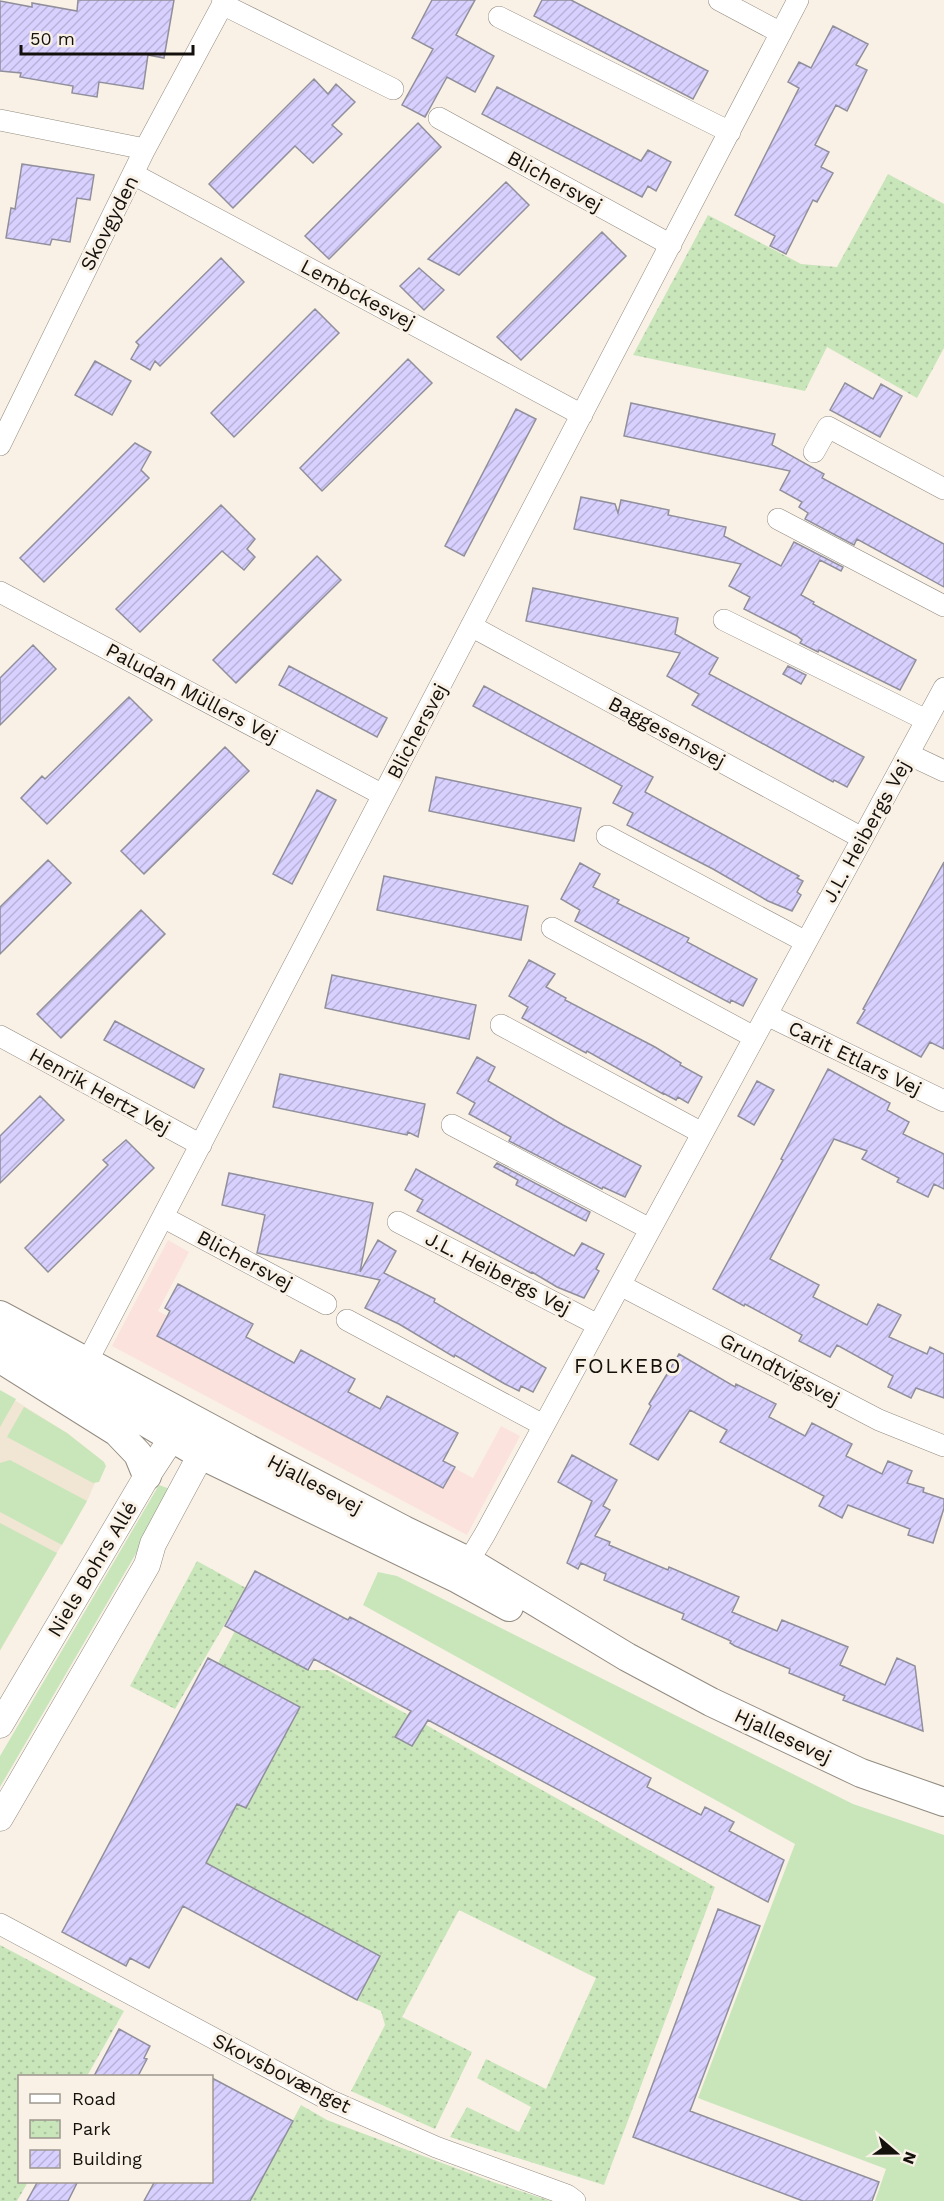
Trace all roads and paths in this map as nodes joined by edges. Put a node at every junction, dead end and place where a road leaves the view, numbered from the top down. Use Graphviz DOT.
graph roads {
  1 [pos="718,0"];
  2 [pos="798,0"];
  3 [pos="224,2"];
  4 [pos="499,17"];
  5 [pos="781,33"];
  6 [pos="393,89"];
  7 [pos="439,118"];
  8 [pos="0,120"];
  9 [pos="730,132"];
  10 [pos="145,149"];
  11 [pos="133,174"];
  12 [pos="670,245"];
  13 [pos="582,415"];
  14 [pos="0,445"];
  15 [pos="814,452"];
  16 [pos="944,489"];
  17 [pos="778,519"];
  18 [pos="0,592"];
  19 [pos="944,606"];
  20 [pos="724,620"];
  21 [pos="471,626"];
  22 [pos="944,688"];
  23 [pos="926,720"];
  24 [pos="908,754"];
  25 [pos="944,771"];
  26 [pos="383,795"];
  27 [pos="607,836"];
  28 [pos="862,838"];
  29 [pos="552,928"];
  30 [pos="806,942"];
  31 [pos="767,1015"];
  32 [pos="501,1025"];
  33 [pos="0,1036"];
  34 [pos="754,1037"];
  35 [pos="944,1101"];
  36 [pos="452,1125"];
  37 [pos="702,1133"];
  38 [pos="201,1146"];
  39 [pos="163,1217"];
  40 [pos="398,1222"];
  41 [pos="650,1228"];
  42 [pos="620,1285"];
  43 [pos="326,1304"];
  44 [pos="0,1315"];
  45 [pos="347,1320"];
  46 [pos="598,1325"];
  47 [pos="0,1336"];
  48 [pos="0,1358"];
  49 [pos="87,1362"];
  50 [pos="543,1425"];
  51 [pos="179,1427"];
  52 [pos="208,1443"];
  53 [pos="944,1446"];
  54 [pos="235,1472"];
  55 [pos="147,1476"];
  56 [pos="147,1565"];
  57 [pos="463,1570"];
  58 [pos="0,1725"];
  59 [pos="944,1802"];
  60 [pos="0,1818"];
  61 [pos="0,1924"];
  62 [pos="575,2201"];
  1 -- 5 [label="street"];
  2 -- 5 [label="street, Blichersvej"];
  3 -- 6 [label="street, Skovgyden"];
  3 -- 10 [label="street, Skovgyden"];
  4 -- 9 [label="street"];
  5 -- 9 [label="street, Blichersvej"];
  7 -- 12 [label="street, Blichersvej"];
  8 -- 10 [label="street"];
  9 -- 12 [label="street, Blichersvej"];
  10 -- 11 [label="street, Skovgyden"];
  11 -- 13 [label="street, Lembckesvej"];
  11 -- 14 [label="street, Skovgyden"];
  12 -- 13 [label="street, Blichersvej"];
  13 -- 21 [label="street, Blichersvej"];
  15 -- 16 [label="street"];
  17 -- 19 [label="street"];
  18 -- 26 [label="street, Paludan Müllers Vej"];
  20 -- 23 [label="street"];
  21 -- 26 [label="street, Blichersvej"];
  21 -- 28 [label="street, Baggesensvej"];
  22 -- 23 [label="street, J.L. Heibergs Vej"];
  23 -- 24 [label="street, J.L. Heibergs Vej"];
  24 -- 25 [label="street"];
  24 -- 28 [label="street, J.L. Heibergs Vej"];
  26 -- 38 [label="street, Blichersvej"];
  27 -- 30 [label="street"];
  28 -- 30 [label="street, J.L. Heibergs Vej"];
  29 -- 34 [label="street"];
  30 -- 31 [label="street, J.L. Heibergs Vej"];
  31 -- 34 [label="street, J.L. Heibergs Vej"];
  31 -- 35 [label="street, Carit Etlars Vej"];
  32 -- 37 [label="street"];
  33 -- 38 [label="street, Henrik Hertz Vej"];
  34 -- 37 [label="street, J.L. Heibergs Vej"];
  36 -- 41 [label="street"];
  37 -- 41 [label="street, J.L. Heibergs Vej"];
  38 -- 39 [label="street, Blichersvej"];
  39 -- 43 [label="street, Blichersvej"];
  39 -- 49 [label="street, Blichersvej"];
  40 -- 46 [label="street, J.L. Heibergs Vej"];
  41 -- 42 [label="street, J.L. Heibergs Vej"];
  42 -- 46 [label="street, J.L. Heibergs Vej"];
  42 -- 53 [label="street, Grundtvigsvej"];
  44 -- 49 [label="main road, Hjallesevej"];
  45 -- 50 [label="street"];
  46 -- 50 [label="street, J.L. Heibergs Vej"];
  47 -- 51 [label="main road, Hjallesevej"];
  48 -- 55 [label="main road"];
  49 -- 51 [label="main road, Hjallesevej"];
  50 -- 57 [label="street, J.L. Heibergs Vej"];
  51 -- 52 [label="main road, Hjallesevej"];
  51 -- 55 [label="street, Niels Bohrs Allé"];
  52 -- 54 [label="main road, Hjallesevej"];
  52 -- 56 [label="street, Niels Bohrs Allé"];
  52 -- 57 [label="main road, Hjallesevej"];
  54 -- 56 [label="street, Niels Bohrs Allé"];
  54 -- 57 [label="main road, Hjallesevej"];
  55 -- 58 [label="street, Niels Bohrs Allé"];
  56 -- 60 [label="street, Niels Bohrs Allé"];
  57 -- 59 [label="main road, Hjallesevej"];
  61 -- 62 [label="street, Skovsbovænget"];
}
